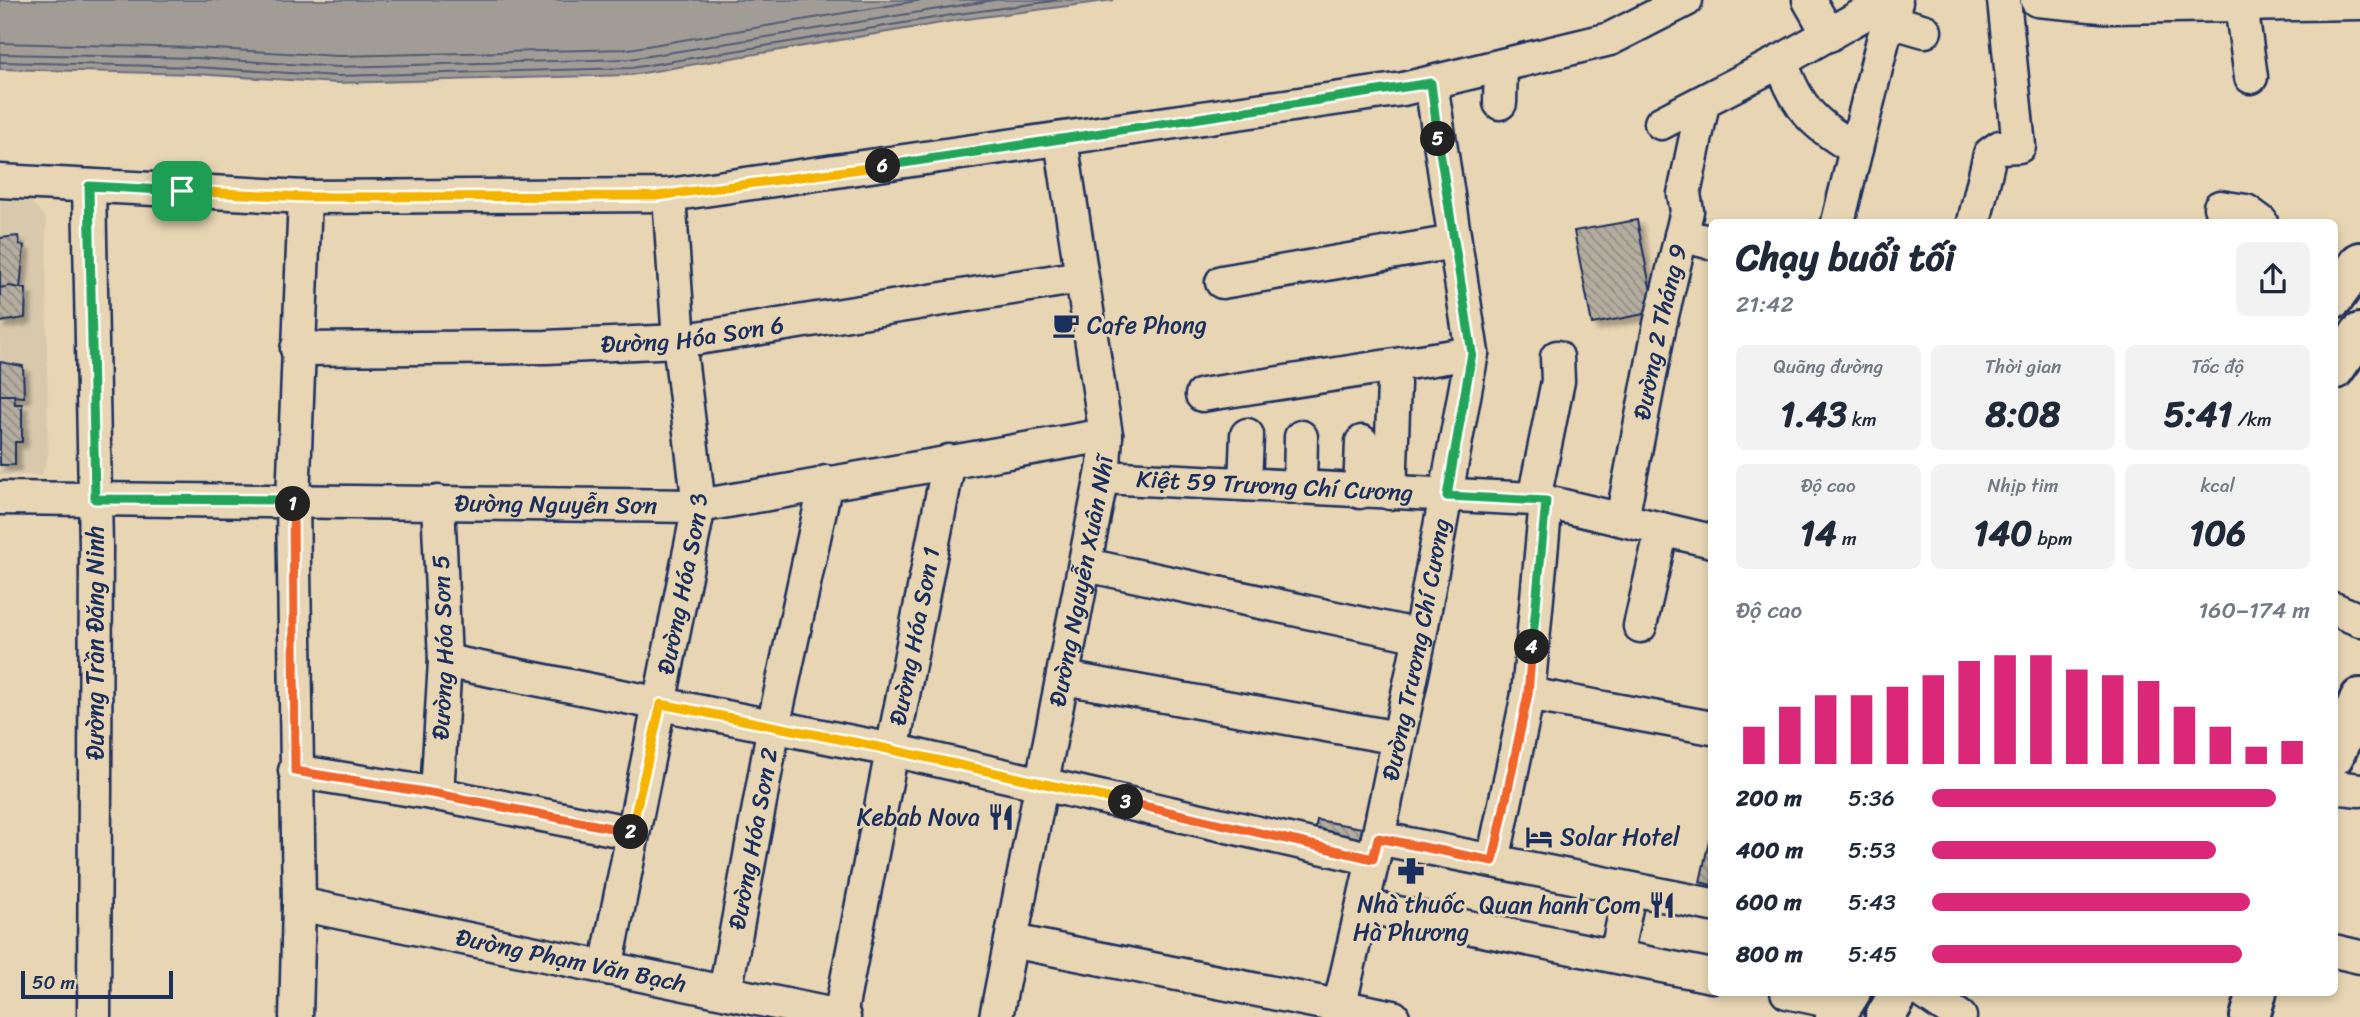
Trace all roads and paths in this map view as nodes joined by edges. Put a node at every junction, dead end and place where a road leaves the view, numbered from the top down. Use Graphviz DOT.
graph roads {
  1 [pos="1686,0"];
  2 [pos="1809,0"];
  3 [pos="2004,0"];
  4 [pos="2037,0"];
  5 [pos="2305,2"];
  6 [pos="2360,3"];
  7 [pos="1892,5"];
  8 [pos="2241,5"];
  9 [pos="1925,31"];
  10 [pos="1829,35"];
  11 [pos="1781,61"];
  12 [pos="1501,66"];
  13 [pos="2251,77"];
  14 [pos="1431,83"];
  15 [pos="1500,103"];
  16 [pos="1703,103"];
  17 [pos="1661,123"];
  18 [pos="1061,140"];
  19 [pos="1856,149"];
  20 [pos="0,181"];
  21 [pos="89,186"];
  22 [pos="669,195"];
  23 [pos="305,197"];
  24 [pos="2220,207"];
  25 [pos="1839,219"];
  26 [pos="1975,219"];
  27 [pos="2257,219"];
  28 [pos="1681,235"];
  29 [pos="1454,242"];
  30 [pos="1708,242"];
  31 [pos="1081,277"];
  32 [pos="1222,282"];
  33 [pos="2360,333"];
  34 [pos="679,341"];
  35 [pos="297,349"];
  36 [pos="1472,353"];
  37 [pos="1558,357"];
  38 [pos="2338,364"];
  39 [pos="1394,383"];
  40 [pos="1202,395"];
  41 [pos="1106,435"];
  42 [pos="1247,435"];
  43 [pos="1301,437"];
  44 [pos="1362,442"];
  45 [pos="949,461"];
  46 [pos="1102,477"];
  47 [pos="826,482"];
  48 [pos="1245,484"];
  49 [pos="1300,488"];
  50 [pos="1375,493"];
  51 [pos="1447,496"];
  52 [pos="0,498"];
  53 [pos="95,499"];
  54 [pos="293,500"];
  55 [pos="1540,500"];
  56 [pos="438,502"];
  57 [pos="699,506"];
  58 [pos="1622,519"];
  59 [pos="1662,529"];
  60 [pos="1708,540"];
  61 [pos="1086,565"];
  62 [pos="2338,611"];
  63 [pos="2360,620"];
  64 [pos="1640,626"];
  65 [pos="1420,636"];
  66 [pos="445,661"];
  67 [pos="1064,678"];
  68 [pos="1528,694"];
  69 [pos="2360,698"];
  70 [pos="661,704"];
  71 [pos="774,727"];
  72 [pos="1708,727"];
  73 [pos="1398,738"];
  74 [pos="2338,747"];
  75 [pos="892,750"];
  76 [pos="295,771"];
  77 [pos="1044,783"];
  78 [pos="2338,787"];
  79 [pos="2360,790"];
  80 [pos="437,794"];
  81 [pos="633,833"];
  82 [pos="1376,848"];
  83 [pos="1493,861"];
  84 [pos="1630,889"];
  85 [pos="299,904"];
  86 [pos="1708,904"];
  87 [pos="1363,906"];
  88 [pos="1012,941"];
  89 [pos="2338,952"];
  90 [pos="1616,956"];
  91 [pos="2360,957"];
  92 [pos="606,968"];
  93 [pos="1708,975"];
  94 [pos="725,992"];
  95 [pos="1806,996"];
  96 [pos="1898,996"];
  97 [pos="1929,996"];
  98 [pos="2256,996"];
  99 [pos="1843,1004"];
  100 [pos="1338,1011"];
  101 [pos="842,1016"];
  102 [pos="94,1017"];
  103 [pos="296,1017"];
  104 [pos="996,1017"];
  105 [pos="1393,1017"];
  106 [pos="1885,1017"];
  107 [pos="1960,1017"];
  108 [pos="2250,1017"];
  1 -- 12 [label="street"];
  2 -- 10 [label="street"];
  3 -- 26 [label="street"];
  4 -- 8 [label="street"];
  5 -- 6 [label="street"];
  5 -- 8 [label="street"];
  7 -- 9 [label="street"];
  7 -- 10 [label="street"];
  7 -- 19 [label="street"];
  8 -- 13 [label="street"];
  10 -- 11 [label="street"];
  11 -- 16 [label="street"];
  11 -- 19 [label="street"];
  12 -- 14 [label="street"];
  12 -- 15 [label="street"];
  14 -- 18 [label="street"];
  14 -- 29 [label="street, Đường Trương Chí Cương"];
  16 -- 17 [label="street"];
  16 -- 28 [label="street, Đường 2 Tháng 9"];
  18 -- 22 [label="street"];
  18 -- 31 [label="street, Đường Nguyễn Xuân Nhĩ"];
  19 -- 25 [label="street"];
  20 -- 21 [label="street"];
  21 -- 23 [label="street"];
  21 -- 53 [label="street, Đường Trần Đăng Ninh"];
  22 -- 23 [label="street"];
  22 -- 34 [label="street, Đường Hóa Sơn 3"];
  23 -- 35 [label="street"];
  24 -- 27 [label="street"];
  28 -- 30 [label="street"];
  28 -- 58 [label="street, Đường 2 Tháng 9"];
  29 -- 32 [label="street"];
  29 -- 36 [label="street, Đường Trương Chí Cương"];
  31 -- 34 [label="street, Đường Hóa Sơn 6"];
  31 -- 41 [label="street, Đường Nguyễn Xuân Nhĩ"];
  33 -- 38 [label="main road"];
  34 -- 35 [label="street, Đường Hóa Sơn 6"];
  34 -- 57 [label="street, Đường Hóa Sơn 3"];
  35 -- 54 [label="street"];
  36 -- 40 [label="street"];
  36 -- 51 [label="street, Đường Trương Chí Cương"];
  37 -- 55 [label="street"];
  39 -- 50 [label="street"];
  41 -- 45 [label="street, Đường Nguyễn Sơn"];
  41 -- 46 [label="street, Đường Nguyễn Xuân Nhĩ"];
  42 -- 48 [label="street"];
  43 -- 49 [label="street"];
  44 -- 50 [label="street"];
  45 -- 47 [label="street, Đường Nguyễn Sơn"];
  45 -- 75 [label="street, Đường Hóa Sơn 1"];
  46 -- 48 [label="street, Kiệt 59 Trương Chí Cương"];
  46 -- 61 [label="street, Đường Nguyễn Xuân Nhĩ"];
  47 -- 57 [label="street, Đường Nguyễn Sơn"];
  47 -- 71 [label="street, Đường Hóa Sơn 2"];
  48 -- 49 [label="street, Kiệt 59 Trương Chí Cương"];
  49 -- 50 [label="street, Kiệt 59 Trương Chí Cương"];
  50 -- 51 [label="street, Kiệt 59 Trương Chí Cương"];
  51 -- 55 [label="street, Kiệt 59 Trương Chí Cương"];
  51 -- 65 [label="street, Đường Trương Chí Cương"];
  52 -- 53 [label="street, Đường Nguyễn Sơn"];
  53 -- 54 [label="street, Đường Nguyễn Sơn"];
  53 -- 102 [label="street, Đường Trần Đăng Ninh"];
  54 -- 56 [label="street, Đường Nguyễn Sơn"];
  54 -- 76 [label="street"];
  55 -- 58 [label="street, Kiệt 59 Trương Chí Cương"];
  55 -- 68 [label="street"];
  56 -- 57 [label="street, Đường Nguyễn Sơn"];
  56 -- 66 [label="street, Đường Hóa Sơn 5"];
  57 -- 70 [label="street, Đường Hóa Sơn 3"];
  58 -- 59 [label="street, Kiệt 59 Trương Chí Cương"];
  59 -- 60 [label="street, Kiệt 59 Trương Chí Cương"];
  59 -- 64 [label="street"];
  61 -- 65 [label="street"];
  61 -- 67 [label="street, Đường Nguyễn Xuân Nhĩ"];
  62 -- 63 [label="street"];
  65 -- 73 [label="street, Đường Trương Chí Cương"];
  66 -- 70 [label="street"];
  66 -- 80 [label="street, Đường Hóa Sơn 5"];
  67 -- 73 [label="street"];
  67 -- 77 [label="street, Đường Nguyễn Xuân Nhĩ"];
  68 -- 72 [label="street"];
  68 -- 83 [label="street"];
  69 -- 74 [label="main road"];
  70 -- 71 [label="street"];
  70 -- 81 [label="street, Đường Hóa Sơn 3"];
  71 -- 75 [label="street"];
  71 -- 94 [label="street, Đường Hóa Sơn 2"];
  73 -- 82 [label="street, Đường Trương Chí Cương"];
  75 -- 77 [label="street"];
  75 -- 101 [label="street, Đường Hóa Sơn 1"];
  76 -- 80 [label="street"];
  76 -- 85 [label="street"];
  77 -- 82 [label="street"];
  77 -- 88 [label="street, Đường Nguyễn Xuân Nhĩ"];
  78 -- 79 [label="street"];
  80 -- 81 [label="street"];
  81 -- 92 [label="street, Đường Hóa Sơn 3"];
  82 -- 83 [label="street"];
  82 -- 87 [label="street, Đường Trương Chí Cương"];
  83 -- 84 [label="street"];
  84 -- 86 [label="street"];
  84 -- 90 [label="street"];
  85 -- 92 [label="street, Đường Phạm Văn Bạch"];
  85 -- 103 [label="street"];
  87 -- 90 [label="street"];
  87 -- 100 [label="street, Đường Trương Chí Cương"];
  88 -- 100 [label="street"];
  88 -- 104 [label="street, Đường Nguyễn Xuân Nhĩ"];
  89 -- 91 [label="street"];
  90 -- 93 [label="street"];
  92 -- 94 [label="street, Đường Phạm Văn Bạch"];
  94 -- 101 [label="street, Đường Phạm Văn Bạch"];
  95 -- 99 [label="street"];
  96 -- 106 [label="main road"];
  97 -- 107 [label="street"];
  98 -- 108 [label="main road"];
  100 -- 105 [label="street"];
}
